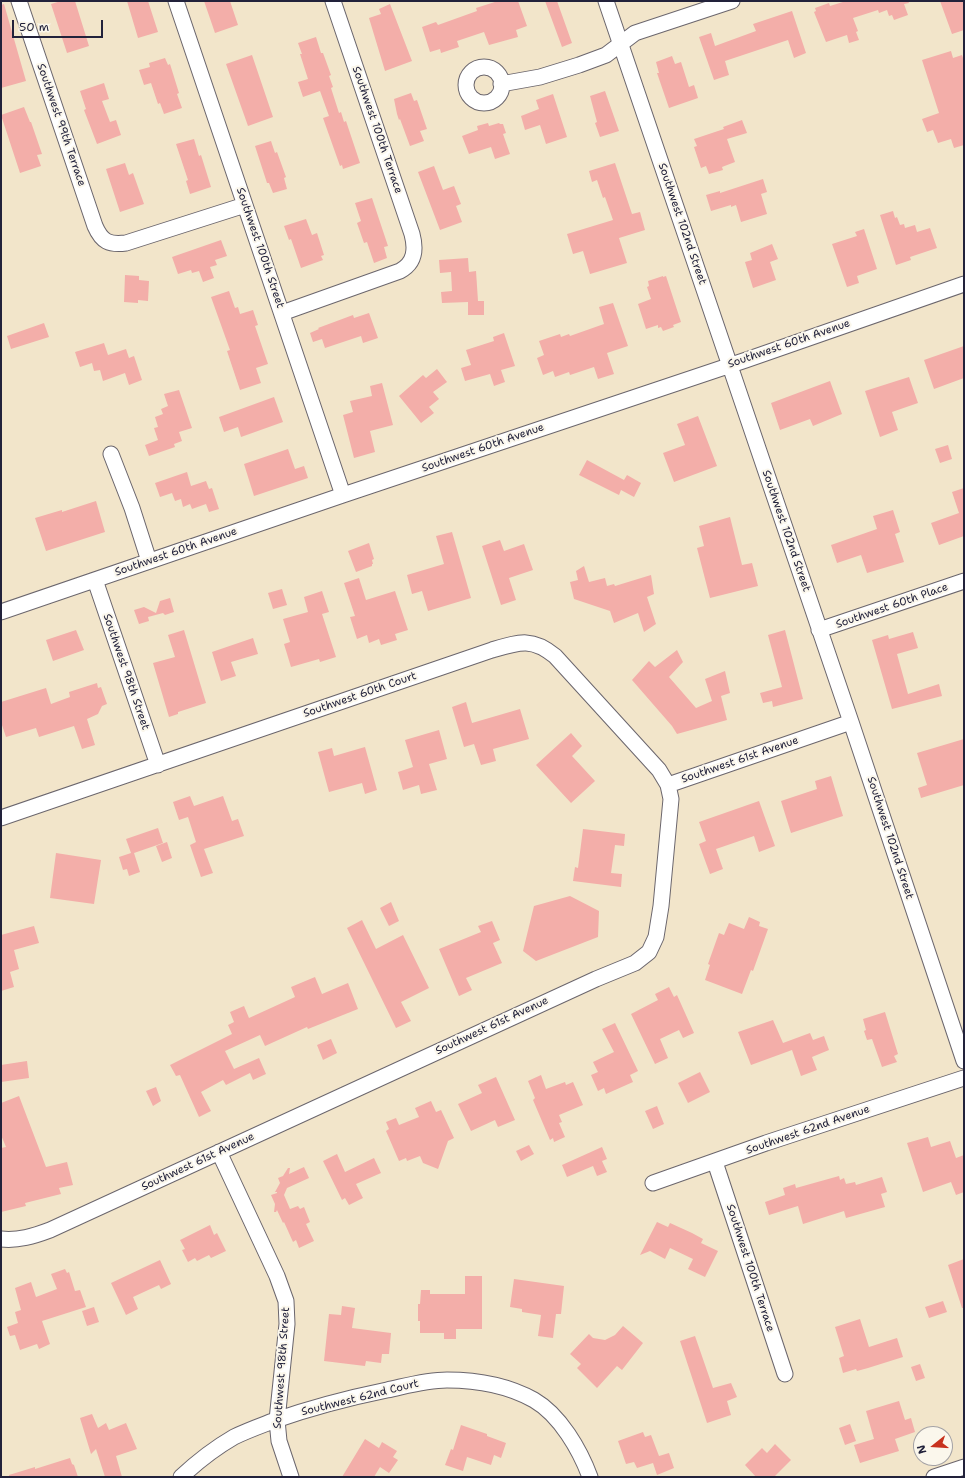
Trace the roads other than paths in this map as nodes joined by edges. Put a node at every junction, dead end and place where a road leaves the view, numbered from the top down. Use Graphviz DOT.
graph roads {
  1 [pos="19,1"];
  2 [pos="176,1"];
  3 [pos="333,1"];
  4 [pos="606,1"];
  5 [pos="732,1"];
  6 [pos="620,44"];
  7 [pos="501,84"];
  8 [pos="246,205"];
  9 [pos="964,284"];
  10 [pos="282,313"];
  11 [pos="730,366"];
  12 [pos="111,454"];
  13 [pos="343,495"];
  14 [pos="149,561"];
  15 [pos="95,580"];
  16 [pos="964,581"];
  17 [pos="1,612"];
  18 [pos="819,630"];
  19 [pos="851,722"];
  20 [pos="158,765"];
  21 [pos="668,785"];
  22 [pos="1,818"];
  23 [pos="964,1061"];
  24 [pos="964,1078"];
  25 [pos="220,1152"];
  26 [pos="715,1162"];
  27 [pos="653,1182"];
  28 [pos="1,1239"];
  29 [pos="785,1374"];
  30 [pos="277,1420"];
  31 [pos="964,1467"];
  32 [pos="181,1477"];
  33 [pos="291,1477"];
  34 [pos="590,1477"];
  35 [pos="934,1477"];
  1 -- 8 [label="street, Southwest 99th Terrace"];
  2 -- 8 [label="street, Southwest 100th Street"];
  3 -- 10 [label="street, Southwest 100th Terrace"];
  4 -- 6 [label="street, Southwest 102nd Street"];
  5 -- 6 [label="street"];
  6 -- 7 [label="street"];
  6 -- 11 [label="street, Southwest 102nd Street"];
  8 -- 10 [label="street, Southwest 100th Street"];
  9 -- 11 [label="street, Southwest 60th Avenue"];
  10 -- 13 [label="street, Southwest 100th Street"];
  11 -- 13 [label="street, Southwest 60th Avenue"];
  11 -- 18 [label="street, Southwest 102nd Street"];
  12 -- 14 [label="street"];
  13 -- 14 [label="street, Southwest 60th Avenue"];
  14 -- 15 [label="street, Southwest 60th Avenue"];
  15 -- 17 [label="street, Southwest 60th Avenue"];
  15 -- 20 [label="street, Southwest 98th Street"];
  16 -- 18 [label="street, Southwest 60th Place"];
  18 -- 19 [label="street, Southwest 102nd Street"];
  19 -- 21 [label="street, Southwest 61st Avenue"];
  19 -- 23 [label="street, Southwest 102nd Street"];
  20 -- 21 [label="street, Southwest 60th Court"];
  20 -- 22 [label="street, Southwest 60th Court"];
  21 -- 25 [label="street, Southwest 61st Avenue"];
  24 -- 26 [label="street, Southwest 62nd Avenue"];
  25 -- 28 [label="street, Southwest 61st Avenue"];
  25 -- 30 [label="street, Southwest 98th Street"];
  26 -- 27 [label="street, Southwest 62nd Avenue"];
  26 -- 29 [label="street, Southwest 100th Terrace"];
  30 -- 32 [label="street, Southwest 62nd Court"];
  30 -- 33 [label="street, Southwest 98th Street"];
  30 -- 34 [label="street, Southwest 62nd Court"];
  31 -- 35 [label="street"];
}
